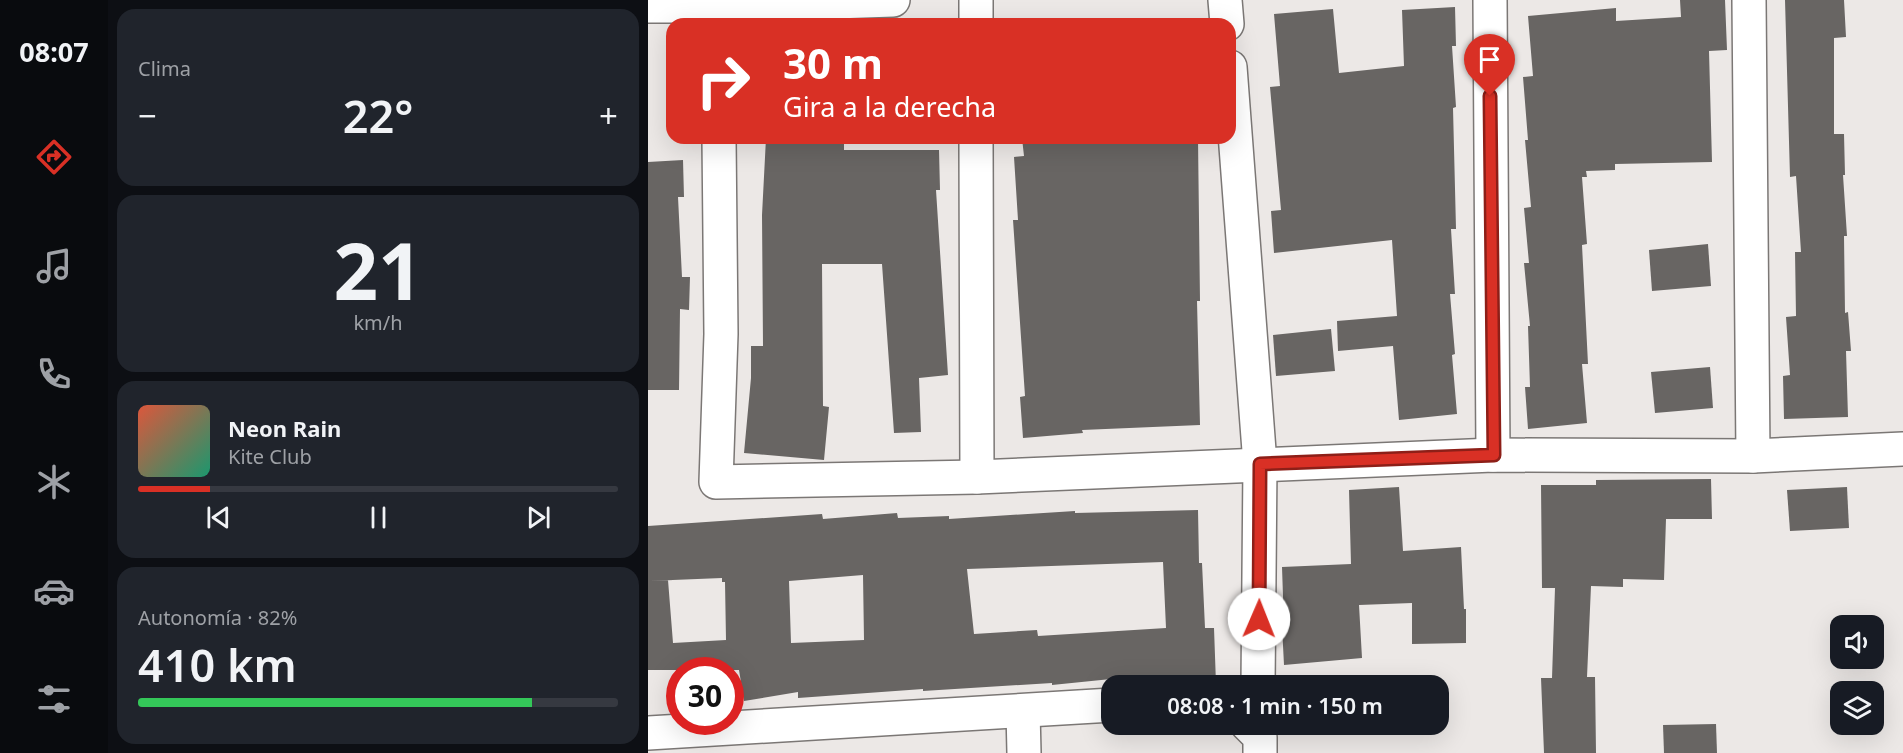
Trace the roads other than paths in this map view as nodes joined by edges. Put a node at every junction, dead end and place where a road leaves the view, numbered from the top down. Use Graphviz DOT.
graph roads {
  1 [pos="893,0"];
  2 [pos="976,0"];
  3 [pos="1225,0"];
  4 [pos="1490,0"];
  5 [pos="1749,0"];
  6 [pos="648,6"];
  7 [pos="717,15"];
  8 [pos="976,18"];
  9 [pos="1226,18"];
  10 [pos="719,144"];
  11 [pos="976,144"];
  12 [pos="1236,144"];
  13 [pos="1903,449"];
  14 [pos="1494,455"];
  15 [pos="1752,456"];
  16 [pos="1260,464"];
  17 [pos="978,477"];
  18 [pos="1258,675"];
  19 [pos="1101,706"];
  20 [pos="1023,711"];
  21 [pos="648,733"];
  22 [pos="1258,735"];
  23 [pos="1024,753"];
  24 [pos="1260,753"];
  1 -- 7 [label="street"];
  2 -- 8 [label="street"];
  3 -- 9 [label="street"];
  4 -- 14 [label="street"];
  5 -- 15 [label="street"];
  6 -- 7 [label="street"];
  10 -- 17 [label="street"];
  11 -- 17 [label="street"];
  12 -- 16 [label="street"];
  13 -- 15 [label="street"];
  14 -- 15 [label="street"];
  14 -- 16 [label="street"];
  16 -- 17 [label="street"];
  16 -- 18 [label="street"];
  19 -- 20 [label="street"];
  20 -- 21 [label="street"];
  20 -- 23 [label="street"];
  22 -- 24 [label="street"];
}
